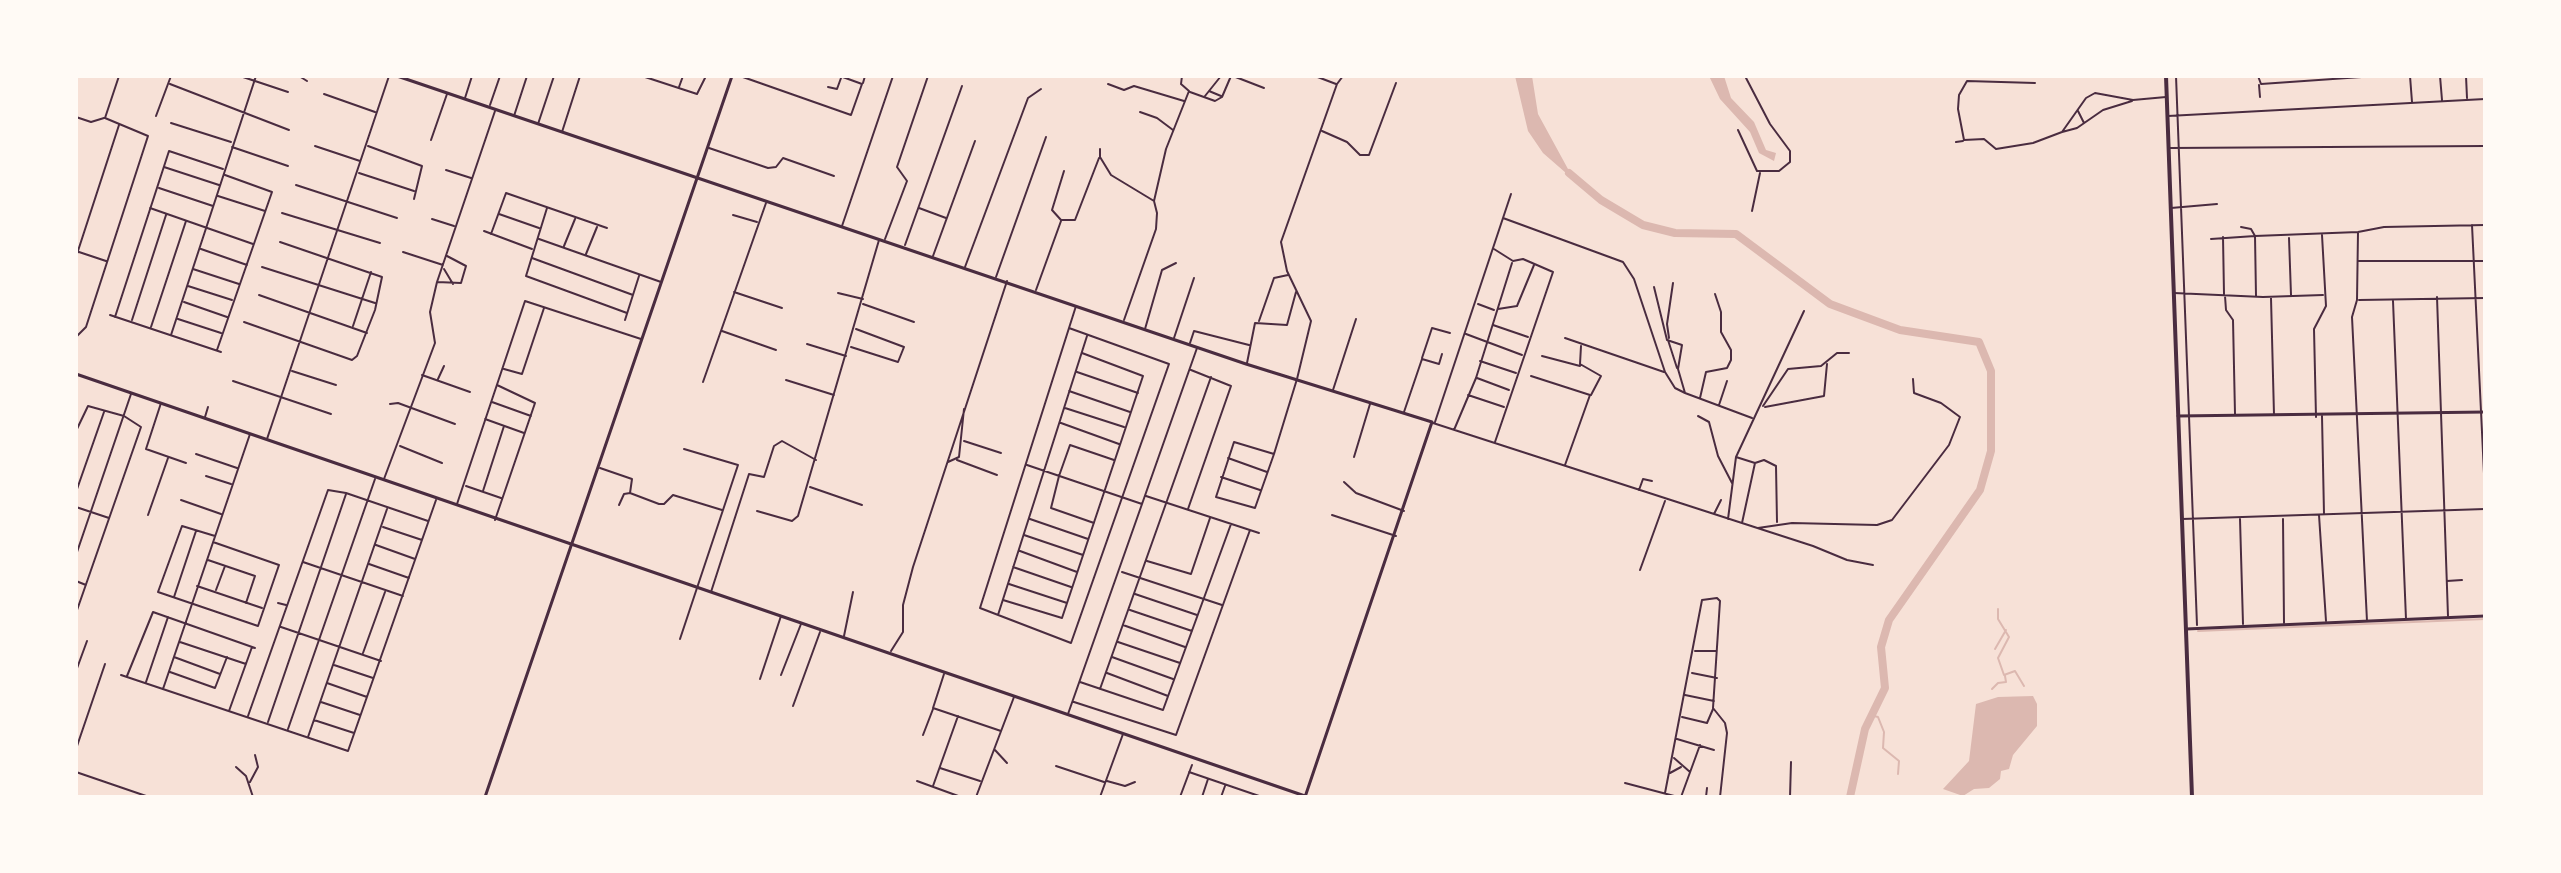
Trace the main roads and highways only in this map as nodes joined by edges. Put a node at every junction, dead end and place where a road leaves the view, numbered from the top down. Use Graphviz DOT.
graph roads {
  1 [pos="2166,76"];
  2 [pos="2192,797"];
  1 -- 2 [label="main road"];
}
